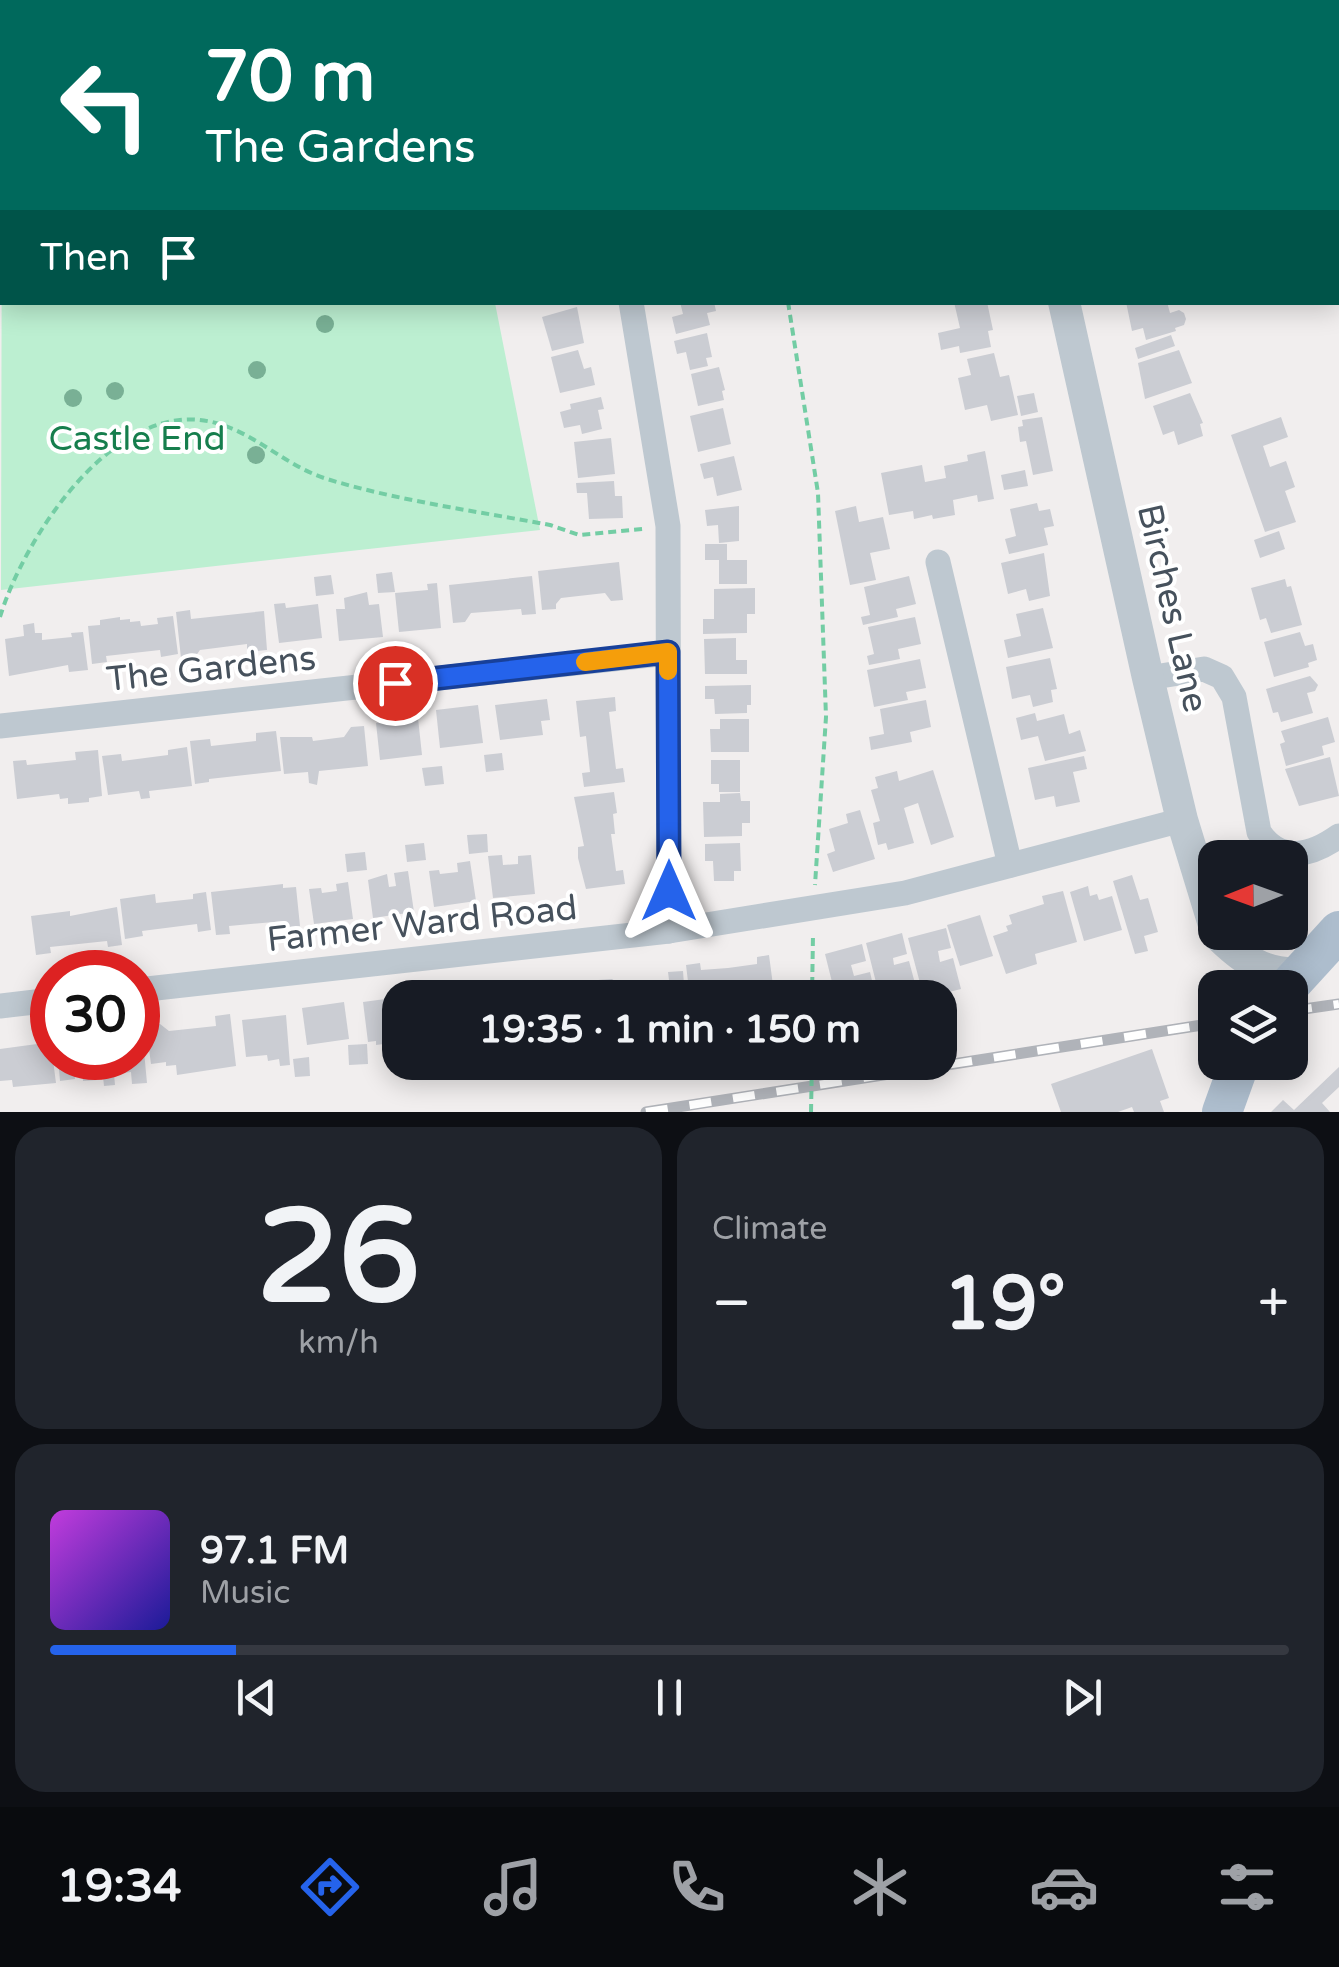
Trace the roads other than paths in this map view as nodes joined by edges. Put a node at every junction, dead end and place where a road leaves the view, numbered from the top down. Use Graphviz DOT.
graph roads {
  1 [pos="632,305"];
  2 [pos="1065,305"];
  3 [pos="938,562"];
  4 [pos="668,652"];
  5 [pos="1148,678"];
  6 [pos="0,726"];
  7 [pos="1182,820"];
  8 [pos="1339,836"];
  9 [pos="1010,864"];
  10 [pos="1198,872"];
  11 [pos="669,930"];
  12 [pos="1339,931"];
  13 [pos="1236,950"];
  14 [pos="1270,970"];
  15 [pos="1303,970"];
  16 [pos="160,988"];
  17 [pos="30,1003"];
  18 [pos="0,1006"];
  19 [pos="1234,1080"];
  20 [pos="1222,1112"];
  1 -- 4 [label="street"];
  2 -- 5 [label="street, Birches Lane"];
  3 -- 9 [label="street"];
  4 -- 6 [label="street, The Gardens"];
  4 -- 11 [label="street"];
  5 -- 7 [label="street, Birches Lane"];
  5 -- 8 [label="street"];
  7 -- 9 [label="street, Farmer Ward Road"];
  7 -- 10 [label="street, Birches Lane"];
  9 -- 11 [label="street, Farmer Ward Road"];
  11 -- 16 [label="street, Farmer Ward Road"];
  12 -- 15 [label="main road"];
  13 -- 14 [label="street"];
  17 -- 18 [label="street"];
  19 -- 20 [label="main road"];
}
